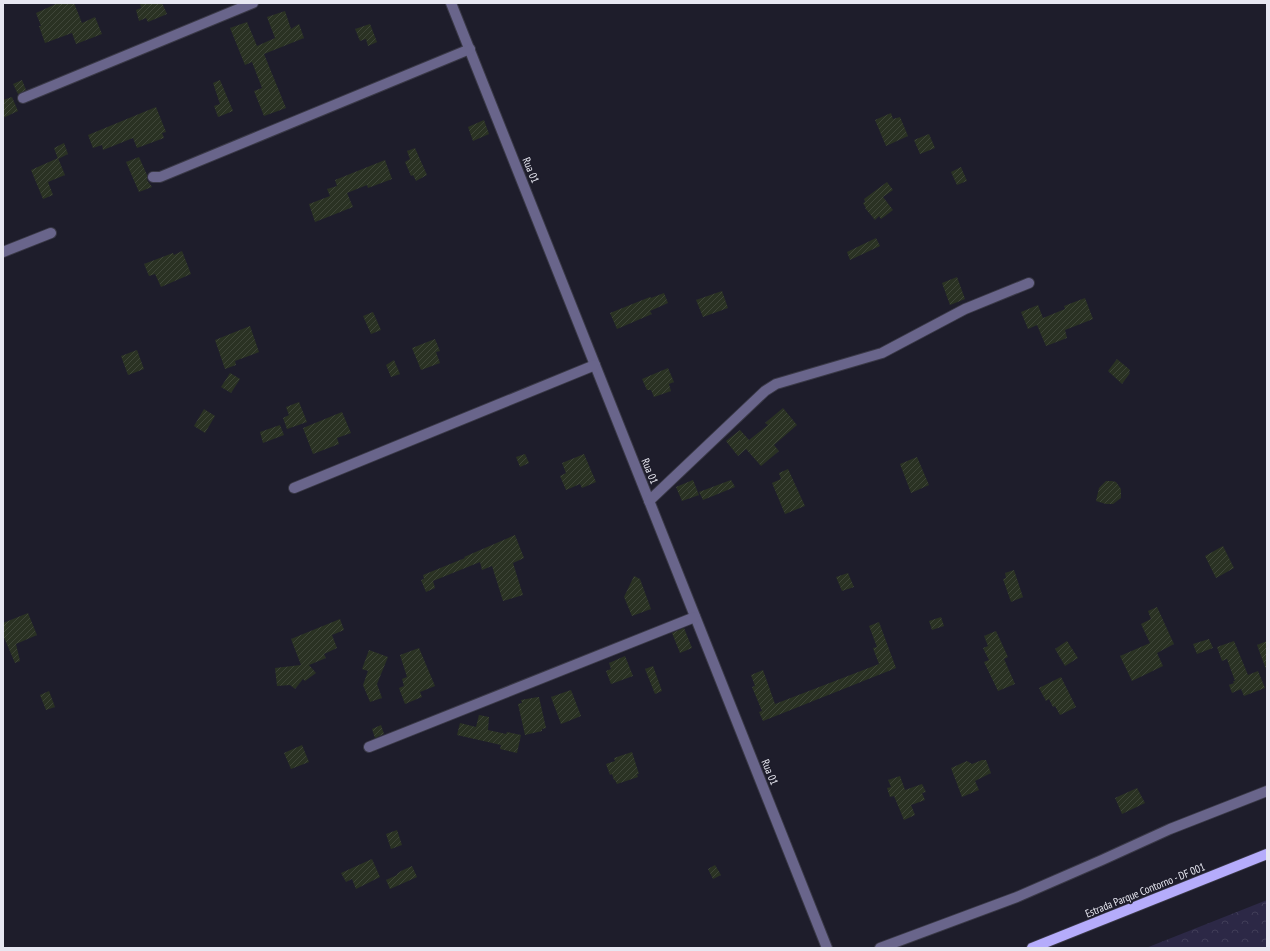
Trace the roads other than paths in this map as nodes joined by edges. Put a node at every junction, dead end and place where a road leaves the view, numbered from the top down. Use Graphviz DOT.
graph roads {
  1 [pos="253,3"];
  2 [pos="451,3"];
  3 [pos="470,49"];
  4 [pos="23,98"];
  5 [pos="153,176"];
  6 [pos="51,233"];
  7 [pos="3,252"];
  8 [pos="1029,283"];
  9 [pos="595,365"];
  10 [pos="294,488"];
  11 [pos="649,501"];
  12 [pos="695,617"];
  13 [pos="369,747"];
  14 [pos="1267,791"];
  15 [pos="1267,854"];
  16 [pos="827,948"];
  17 [pos="880,948"];
  18 [pos="1032,948"];
  1 -- 4 [label="street"];
  2 -- 3 [label="street, Rua 01"];
  3 -- 5 [label="street"];
  3 -- 9 [label="street, Rua 01"];
  6 -- 7 [label="street"];
  8 -- 11 [label="street"];
  9 -- 10 [label="street"];
  9 -- 11 [label="street, Rua 01"];
  11 -- 12 [label="street, Rua 01"];
  12 -- 13 [label="street"];
  12 -- 16 [label="street, Rua 01"];
  14 -- 17 [label="street"];
  15 -- 18 [label="main road, Estrada Parque Contorno - DF 001"];
}
